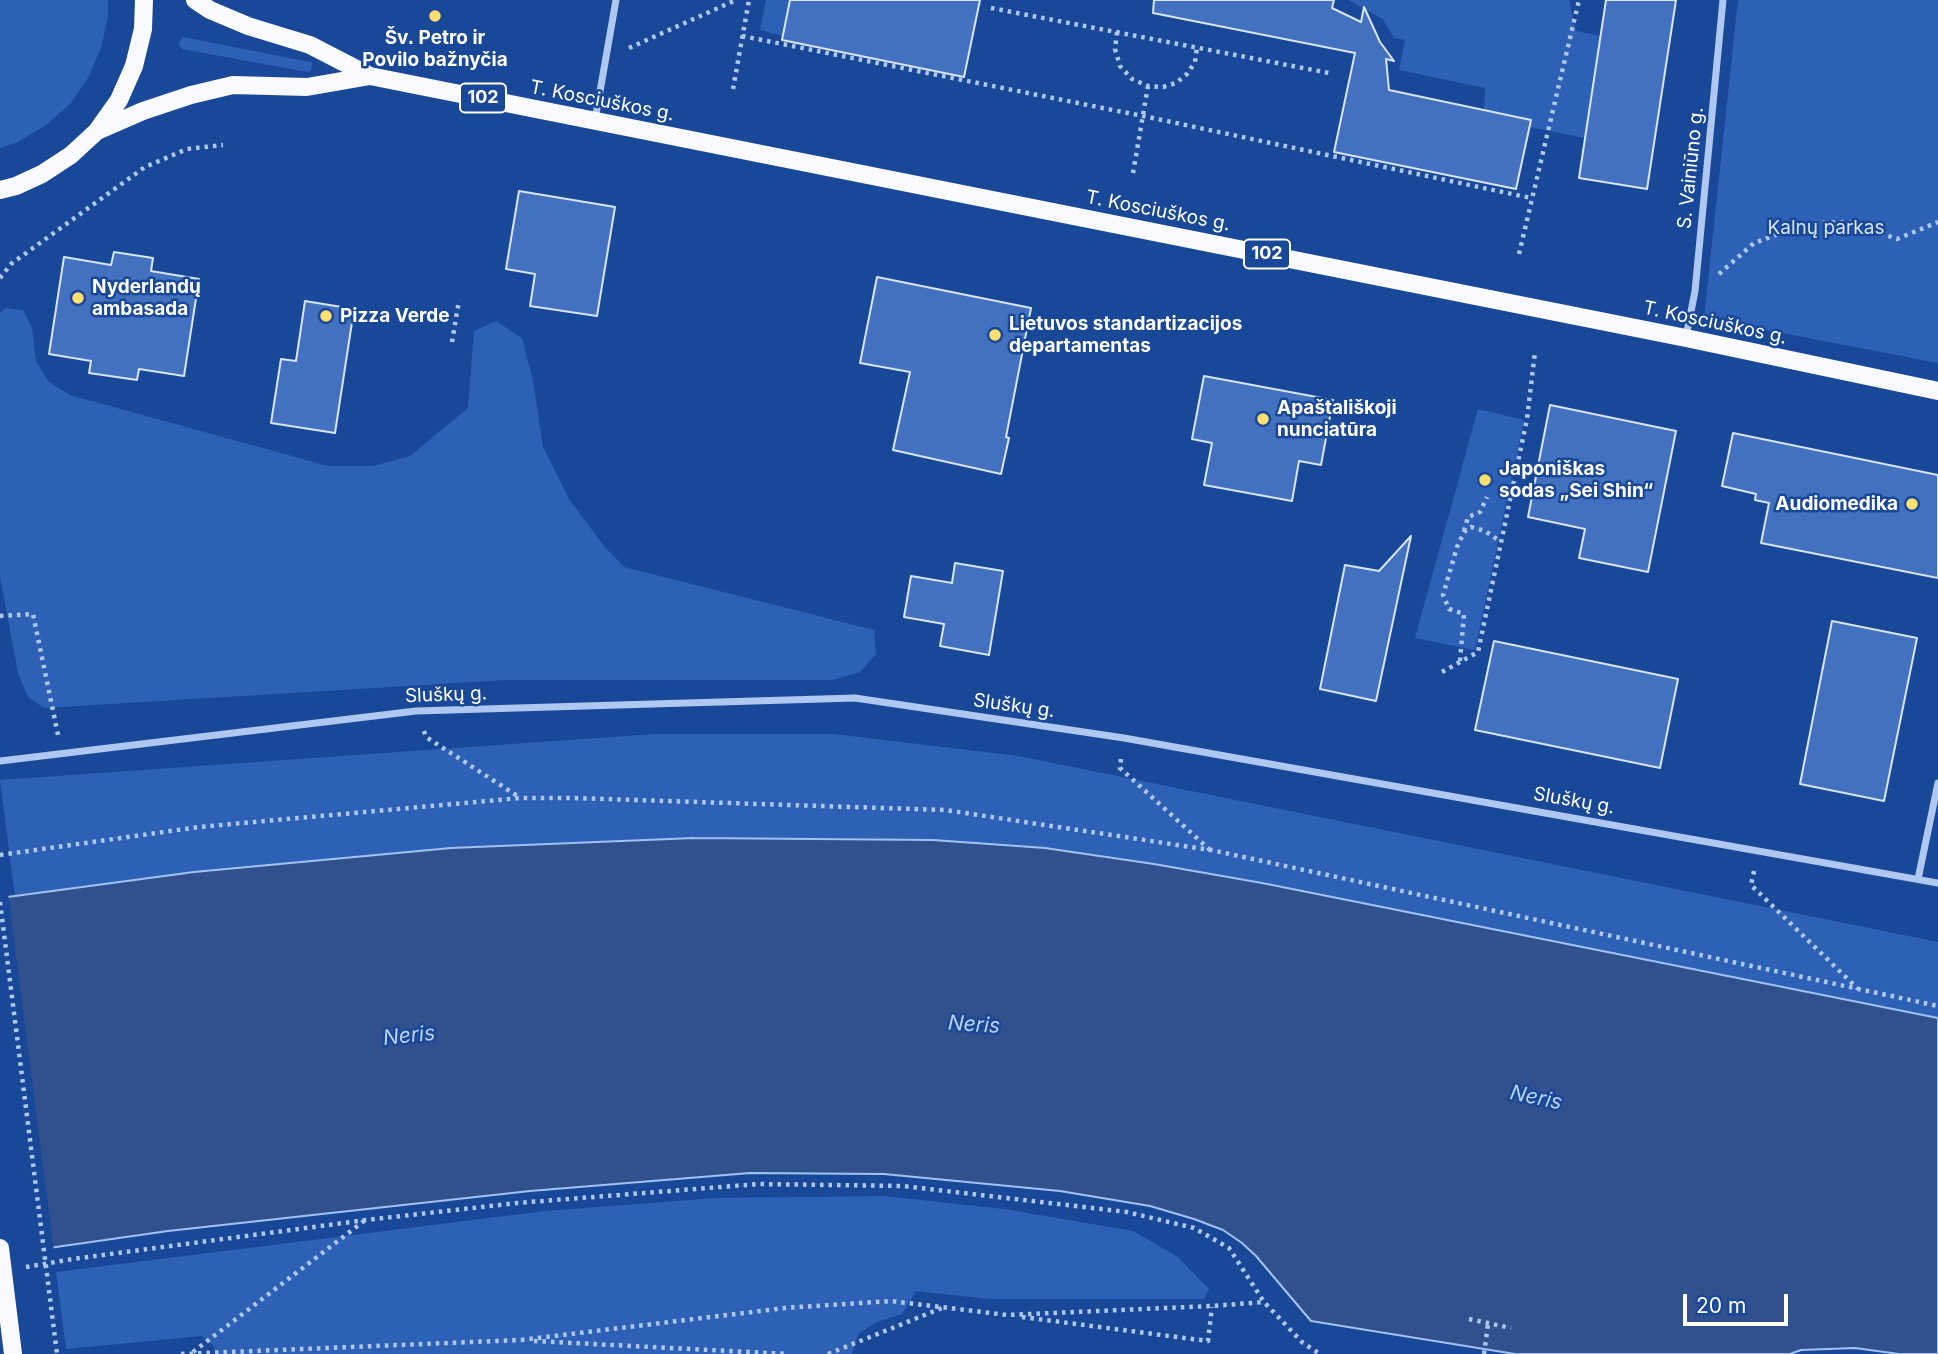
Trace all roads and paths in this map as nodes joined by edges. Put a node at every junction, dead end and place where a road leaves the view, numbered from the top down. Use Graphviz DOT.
graph roads {
  1 [pos="144,0"];
  2 [pos="195,0"];
  3 [pos="616,0"];
  4 [pos="736,0"];
  5 [pos="749,0"];
  6 [pos="1579,0"];
  7 [pos="1723,0"];
  8 [pos="991,8"];
  9 [pos="1117,32"];
  10 [pos="743,36"];
  11 [pos="1197,47"];
  12 [pos="606,58"];
  13 [pos="1329,73"];
  14 [pos="370,76"];
  15 [pos="1148,86"];
  16 [pos="733,89"];
  17 [pos="1143,116"];
  18 [pos="595,121"];
  19 [pos="97,131"];
  20 [pos="223,145"];
  21 [pos="1133,173"];
  22 [pos="8,188"];
  23 [pos="1531,198"];
  24 [pos="0,199"];
  25 [pos="1938,222"];
  26 [pos="1519,254"];
  27 [pos="0,278"];
  28 [pos="1695,290"];
  29 [pos="459,300"];
  30 [pos="1686,338"];
  31 [pos="452,342"];
  32 [pos="1535,352"];
  33 [pos="1938,391"];
  34 [pos="1487,497"];
  35 [pos="1464,532"];
  36 [pos="1501,541"];
  37 [pos="0,616"];
  38 [pos="1460,662"];
  39 [pos="1442,672"];
  40 [pos="416,711"];
  41 [pos="1124,738"];
  42 [pos="62,754"];
  43 [pos="0,761"];
  44 [pos="1938,783"];
  45 [pos="520,798"];
  46 [pos="1211,850"];
  47 [pos="1759,850"];
  48 [pos="0,855"];
  49 [pos="1918,879"];
  50 [pos="1938,883"];
  51 [pos="0,902"];
  52 [pos="1859,989"];
  53 [pos="1938,1006"];
  54 [pos="366,1220"];
  55 [pos="0,1248"];
  56 [pos="24,1268"];
  57 [pos="1264,1302"];
  58 [pos="1212,1306"];
  59 [pos="943,1308"];
  60 [pos="1007,1315"];
  61 [pos="1469,1320"];
  62 [pos="1488,1324"];
  63 [pos="1511,1328"];
  64 [pos="521,1340"];
  65 [pos="193,1353"];
  66 [pos="13,1354"];
  67 [pos="57,1354"];
  68 [pos="181,1354"];
  69 [pos="788,1354"];
  70 [pos="828,1354"];
  71 [pos="1320,1354"];
  72 [pos="1484,1354"];
  1 -- 19 [label="main road"];
  2 -- 14 [label="main road, T. Kosciuškos g."];
  3 -- 12 [label="street"];
  4 -- 12 [label="path"];
  5 -- 10 [label="path"];
  6 -- 23 [label="path"];
  7 -- 28 [label="street, S. Vainiūno g."];
  8 -- 9 [label="path"];
  9 -- 11 [label="path"];
  9 -- 15 [label="path"];
  10 -- 16 [label="path"];
  10 -- 17 [label="path"];
  11 -- 13 [label="path"];
  11 -- 15 [label="path"];
  12 -- 18 [label="street"];
  14 -- 18 [label="main road, T. Kosciuškos g. / 102"];
  14 -- 19 [label="main road, T. Kosciuškos g."];
  15 -- 17 [label="path"];
  17 -- 21 [label="path"];
  17 -- 23 [label="path"];
  18 -- 30 [label="main road, T. Kosciuškos g. / 102"];
  19 -- 22 [label="main road"];
  20 -- 27 [label="path"];
  22 -- 24 [label="main road"];
  23 -- 26 [label="path"];
  25 -- 28 [label="path"];
  28 -- 30 [label="street, S. Vainiūno g."];
  29 -- 31 [label="path"];
  30 -- 33 [label="main road, T. Kosciuškos g. / 102"];
  32 -- 36 [label="path"];
  34 -- 35 [label="path"];
  35 -- 36 [label="path"];
  35 -- 38 [label="path"];
  36 -- 38 [label="path"];
  37 -- 42 [label="path"];
  38 -- 39 [label="path"];
  40 -- 41 [label="street, Sluškų g."];
  40 -- 42 [label="street, Sluškų g."];
  40 -- 45 [label="path"];
  41 -- 46 [label="path"];
  41 -- 47 [label="street, Sluškų g."];
  42 -- 43 [label="street, Sluškų g."];
  44 -- 49 [label="street"];
  45 -- 46 [label="path"];
  45 -- 48 [label="path"];
  46 -- 52 [label="path"];
  47 -- 49 [label="street, Sluškų g."];
  47 -- 52 [label="path"];
  49 -- 50 [label="street, Sluškų g."];
  51 -- 67 [label="path, bridge"];
  52 -- 53 [label="path"];
  54 -- 56 [label="path"];
  54 -- 57 [label="path"];
  54 -- 65 [label="path"];
  55 -- 66 [label="main road, bridge"];
  57 -- 58 [label="path"];
  57 -- 71 [label="path"];
  58 -- 60 [label="path"];
  58 -- 60 [label="path"];
  59 -- 60 [label="path"];
  59 -- 64 [label="path"];
  59 -- 70 [label="path"];
  61 -- 62 [label="path"];
  62 -- 63 [label="path"];
  62 -- 72 [label="path"];
  64 -- 65 [label="path"];
  64 -- 69 [label="path"];
  65 -- 68 [label="path"];
}
